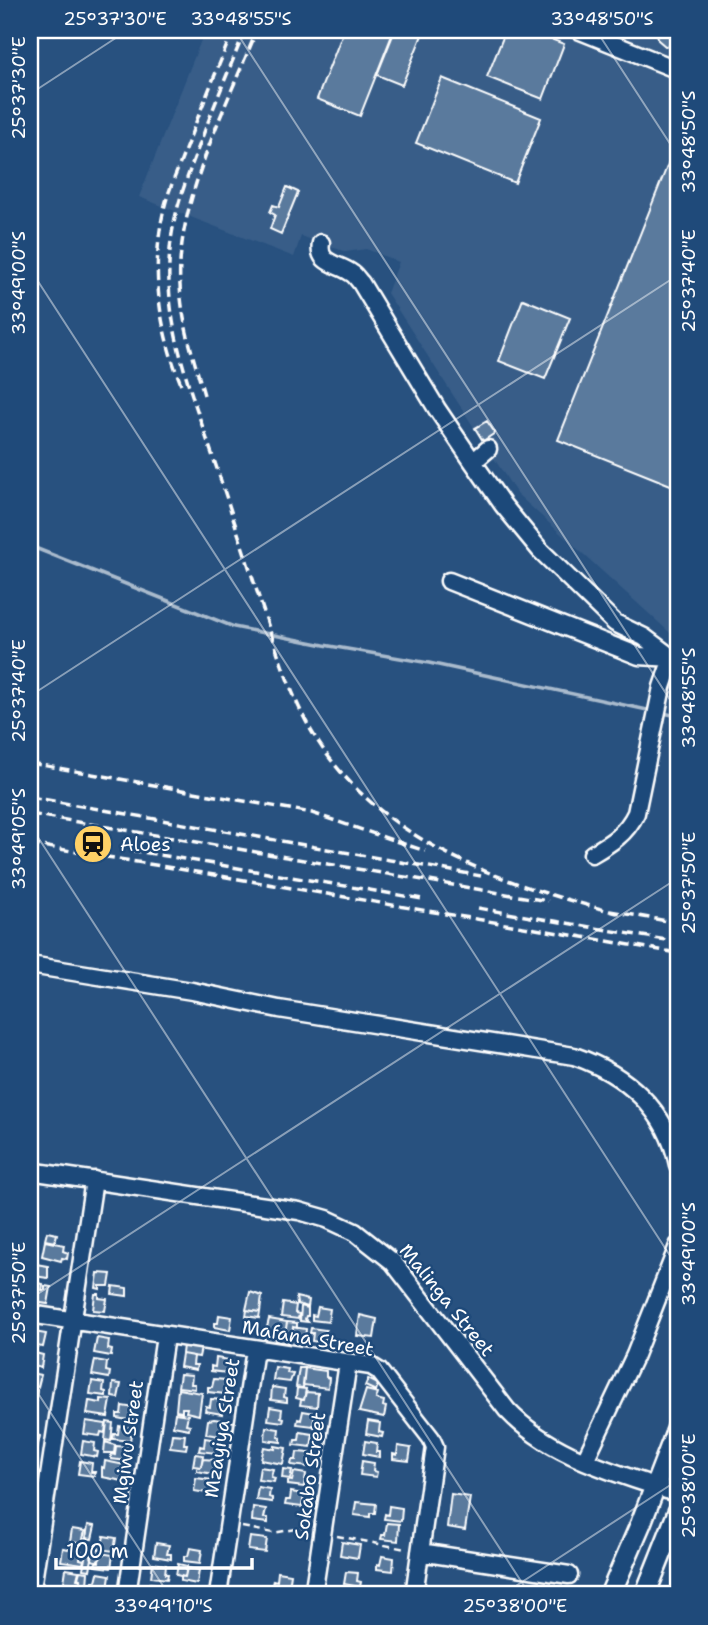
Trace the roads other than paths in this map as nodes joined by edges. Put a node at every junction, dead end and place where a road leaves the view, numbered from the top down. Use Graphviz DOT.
graph roads {
  1 [pos="578,30"];
  2 [pos="615,37"];
  3 [pos="678,70"];
  4 [pos="321,243"];
  5 [pos="488,449"];
  6 [pos="473,462"];
  7 [pos="449,581"];
  8 [pos="675,658"];
  9 [pos="592,854"];
  10 [pos="30,965"];
  11 [pos="678,1165"];
  12 [pos="30,1171"];
  13 [pos="94,1180"];
  14 [pos="678,1246"];
  15 [pos="30,1314"];
  16 [pos="72,1320"];
  17 [pos="165,1336"];
  18 [pos="255,1349"];
  19 [pos="348,1363"];
  20 [pos="678,1427"];
  21 [pos="585,1460"];
  22 [pos="655,1486"];
  23 [pos="678,1494"];
  24 [pos="678,1513"];
  25 [pos="420,1552"];
  26 [pos="569,1575"];
  27 [pos="31,1595"];
  28 [pos="127,1595"];
  29 [pos="218,1595"];
  30 [pos="313,1595"];
  31 [pos="414,1595"];
  32 [pos="610,1595"];
  33 [pos="645,1595"];
  1 -- 2 [label="street"];
  2 -- 3 [label="street"];
  4 -- 6 [label="street"];
  5 -- 6 [label="street"];
  6 -- 8 [label="street"];
  7 -- 8 [label="street"];
  8 -- 9 [label="street"];
  10 -- 11 [label="street"];
  12 -- 13 [label="street, Malinga Street"];
  13 -- 16 [label="street"];
  13 -- 21 [label="street, Malinga Street"];
  14 -- 21 [label="street"];
  15 -- 16 [label="street, Mafana Street"];
  16 -- 17 [label="street, Mafana Street"];
  16 -- 27 [label="street"];
  17 -- 18 [label="street, Mafana Street"];
  17 -- 28 [label="street, Mgiwu Street"];
  18 -- 19 [label="street, Mafana Street"];
  18 -- 29 [label="street, Mzayiya Street"];
  19 -- 25 [label="street, Mafana Street"];
  19 -- 30 [label="street, Sokabo Street"];
  20 -- 22 [label="main road"];
  21 -- 22 [label="street, Malinga Street"];
  22 -- 23 [label="street, Malinga Street"];
  22 -- 32 [label="main road"];
  24 -- 33 [label="main road"];
  25 -- 26 [label="street"];
  25 -- 31 [label="street, Mafana Street"];
}
